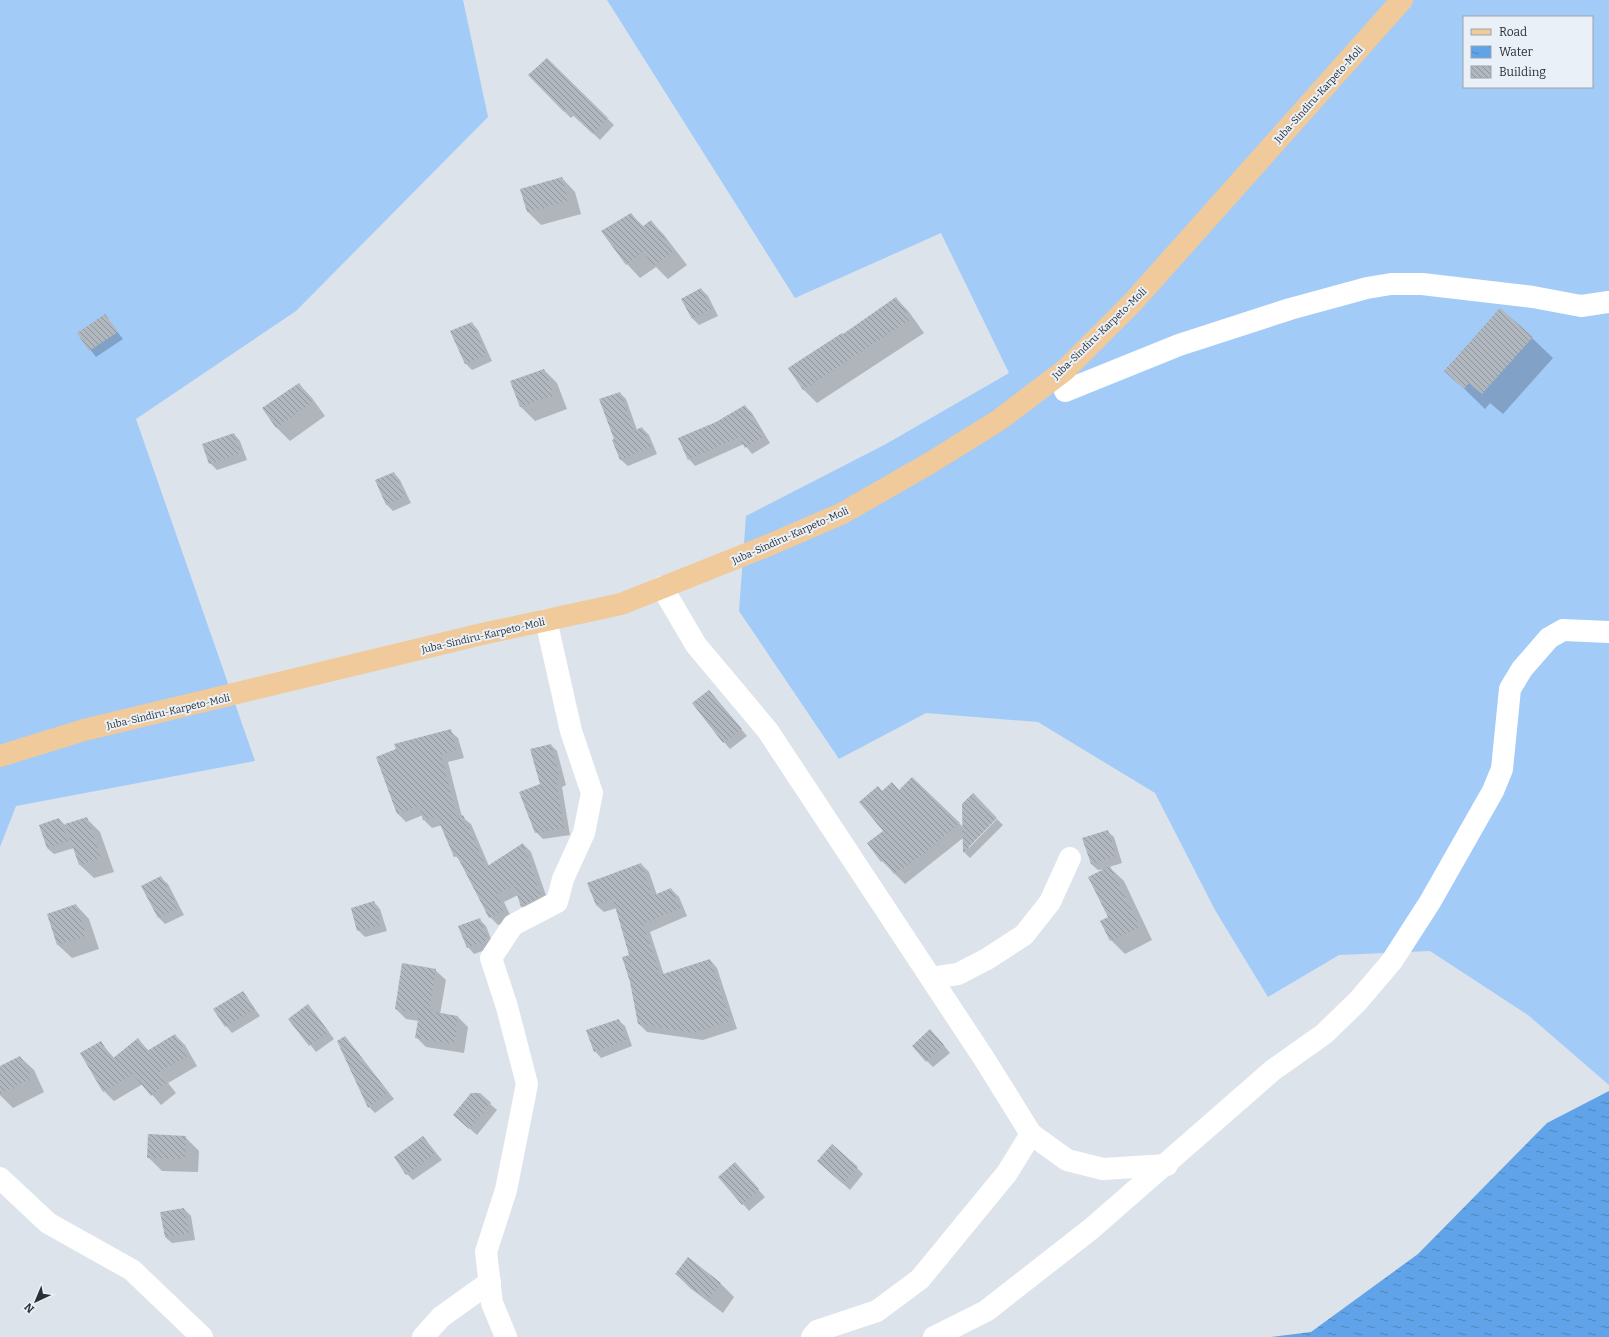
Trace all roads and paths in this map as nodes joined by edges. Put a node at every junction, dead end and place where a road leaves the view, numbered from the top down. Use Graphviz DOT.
graph roads {
  1 [pos="1402,0"];
  2 [pos="1609,302"];
  3 [pos="1065,391"];
  4 [pos="662,587"];
  5 [pos="546,620"];
  6 [pos="1609,632"];
  7 [pos="0,756"];
  8 [pos="1070,858"];
  9 [pos="931,978"];
  10 [pos="1031,1134"];
  11 [pos="1167,1165"];
  12 [pos="0,1178"];
  13 [pos="490,1282"];
  14 [pos="202,1337"];
  15 [pos="423,1337"];
  16 [pos="506,1337"];
  17 [pos="812,1337"];
  18 [pos="934,1337"];
  1 -- 4 [label="main road, Juba-Sindiru-Karpeto-Moli"];
  2 -- 3 [label="street"];
  4 -- 5 [label="main road, Juba-Sindiru-Karpeto-Moli"];
  4 -- 9 [label="street"];
  5 -- 7 [label="main road, Juba-Sindiru-Karpeto-Moli"];
  5 -- 13 [label="street"];
  6 -- 11 [label="street"];
  8 -- 9 [label="street"];
  9 -- 10 [label="street"];
  10 -- 11 [label="street"];
  10 -- 17 [label="street"];
  11 -- 18 [label="street"];
  12 -- 14 [label="street"];
  13 -- 15 [label="street"];
  13 -- 16 [label="street"];
}
